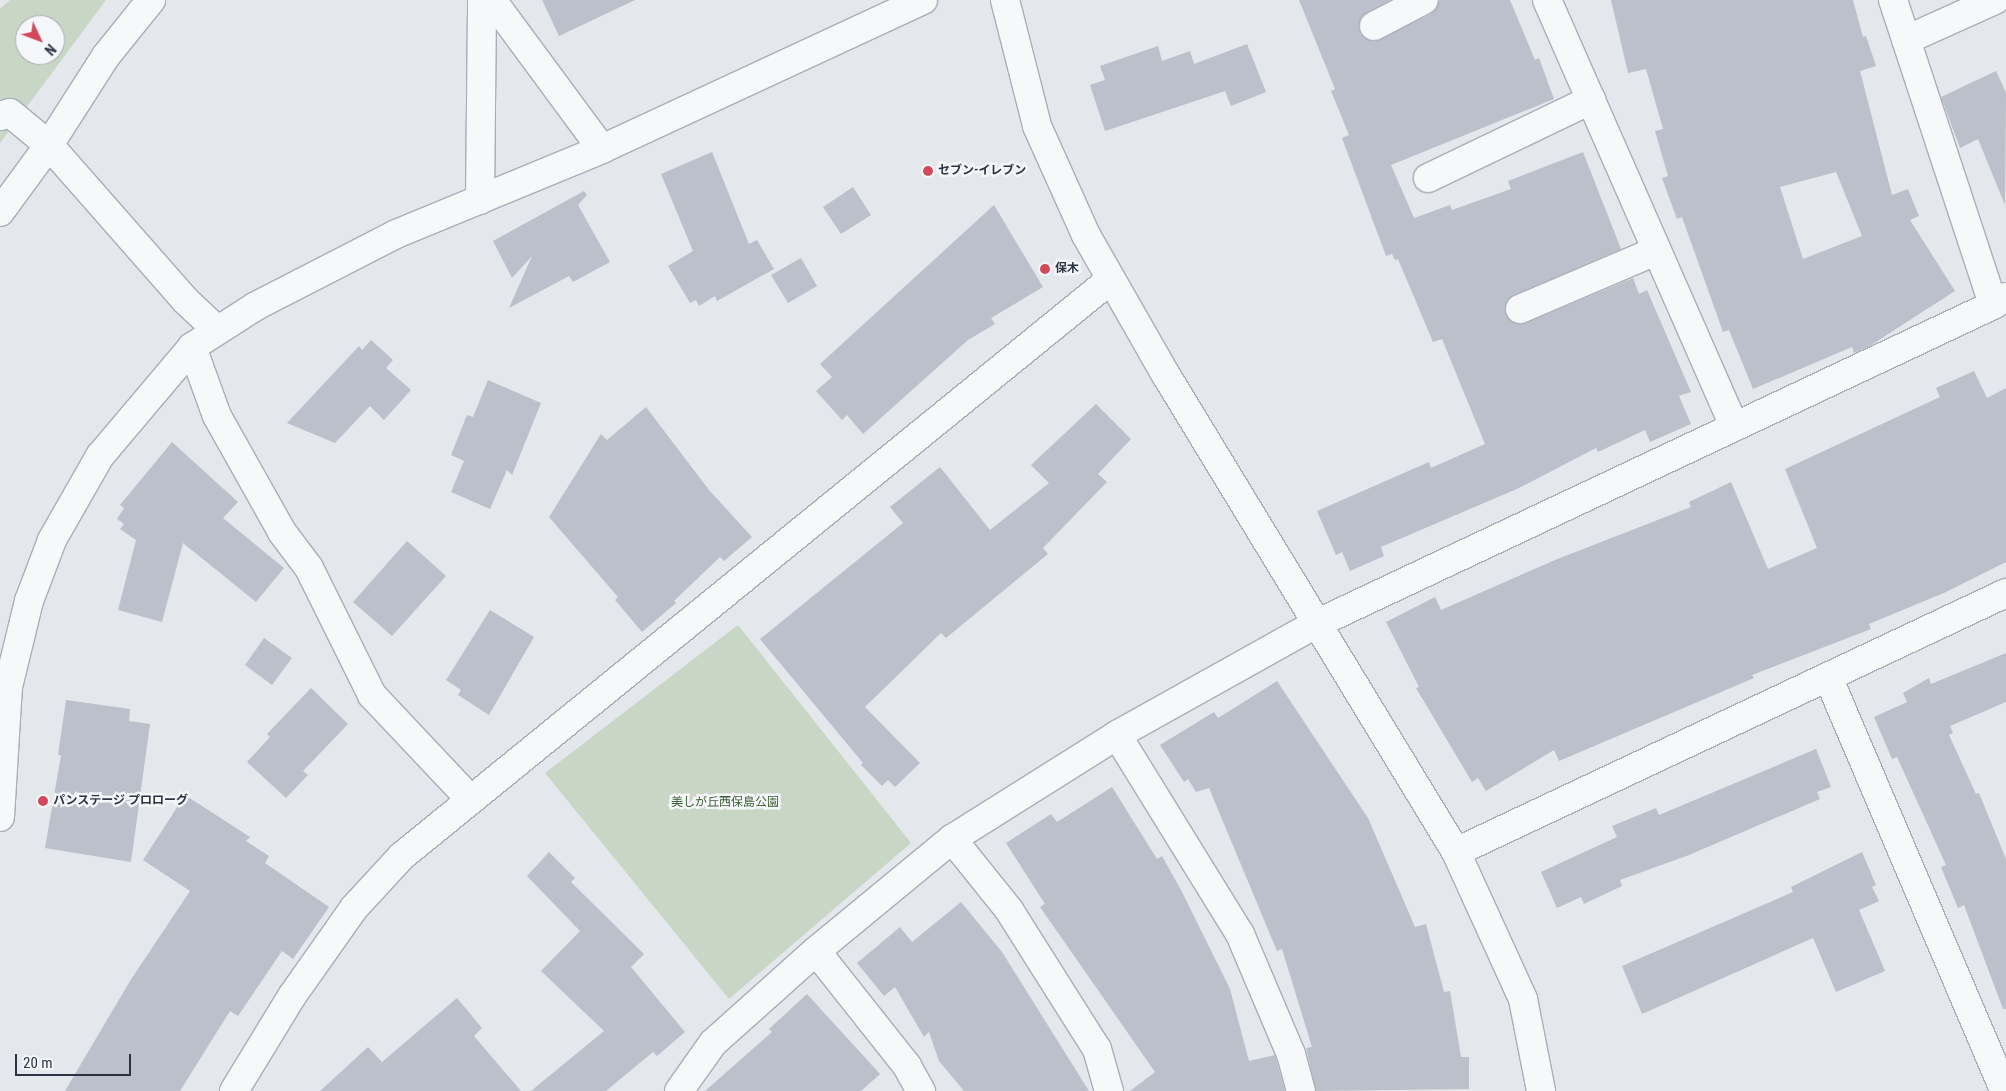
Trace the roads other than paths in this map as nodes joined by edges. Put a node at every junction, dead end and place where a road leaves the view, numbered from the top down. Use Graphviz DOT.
graph roads {
  1 [pos="150,0"];
  2 [pos="482,0"];
  3 [pos="492,0"];
  4 [pos="923,0"];
  5 [pos="1005,0"];
  6 [pos="1424,0"];
  7 [pos="1547,0"];
  8 [pos="1893,0"];
  9 [pos="1995,0"];
  10 [pos="1374,26"];
  11 [pos="1906,40"];
  12 [pos="1591,100"];
  13 [pos="5,115"];
  14 [pos="45,141"];
  15 [pos="602,149"];
  16 [pos="1428,178"];
  17 [pos="480,200"];
  18 [pos="0,212"];
  19 [pos="1656,251"];
  20 [pos="1110,280"];
  21 [pos="1999,301"];
  22 [pos="1520,309"];
  23 [pos="216,329"];
  24 [pos="192,348"];
  25 [pos="1734,427"];
  26 [pos="2006,594"];
  27 [pos="1316,624"];
  28 [pos="1828,677"];
  29 [pos="4,684"];
  30 [pos="1117,736"];
  31 [pos="470,799"];
  32 [pos="0,817"];
  33 [pos="952,839"];
  34 [pos="1456,852"];
  35 [pos="816,951"];
  36 [pos="2000,1056"];
  37 [pos="234,1091"];
  38 [pos="679,1091"];
  39 [pos="921,1091"];
  40 [pos="1109,1091"];
  41 [pos="1301,1091"];
  42 [pos="1541,1091"];
  43 [pos="2005,1091"];
  1 -- 14 [label="street"];
  2 -- 17 [label="street"];
  3 -- 15 [label="street"];
  4 -- 15 [label="street"];
  5 -- 20 [label="street"];
  6 -- 10 [label="street"];
  7 -- 12 [label="street"];
  8 -- 11 [label="street"];
  9 -- 11 [label="street"];
  11 -- 21 [label="street"];
  12 -- 16 [label="street"];
  12 -- 19 [label="street"];
  13 -- 14 [label="street"];
  14 -- 18 [label="street"];
  14 -- 23 [label="street"];
  15 -- 17 [label="street"];
  17 -- 23 [label="street"];
  19 -- 22 [label="street"];
  19 -- 25 [label="street"];
  20 -- 27 [label="street"];
  20 -- 31 [label="street"];
  21 -- 25 [label="street"];
  23 -- 24 [label="street"];
  24 -- 29 [label="street"];
  24 -- 31 [label="street"];
  25 -- 27 [label="street"];
  26 -- 28 [label="street"];
  27 -- 30 [label="street"];
  27 -- 34 [label="street"];
  28 -- 34 [label="street"];
  28 -- 36 [label="street"];
  29 -- 32 [label="street"];
  30 -- 33 [label="street"];
  30 -- 41 [label="street"];
  31 -- 37 [label="street"];
  33 -- 35 [label="street"];
  33 -- 40 [label="street"];
  34 -- 42 [label="street"];
  35 -- 38 [label="street"];
  35 -- 39 [label="street"];
  36 -- 43 [label="street"];
}
